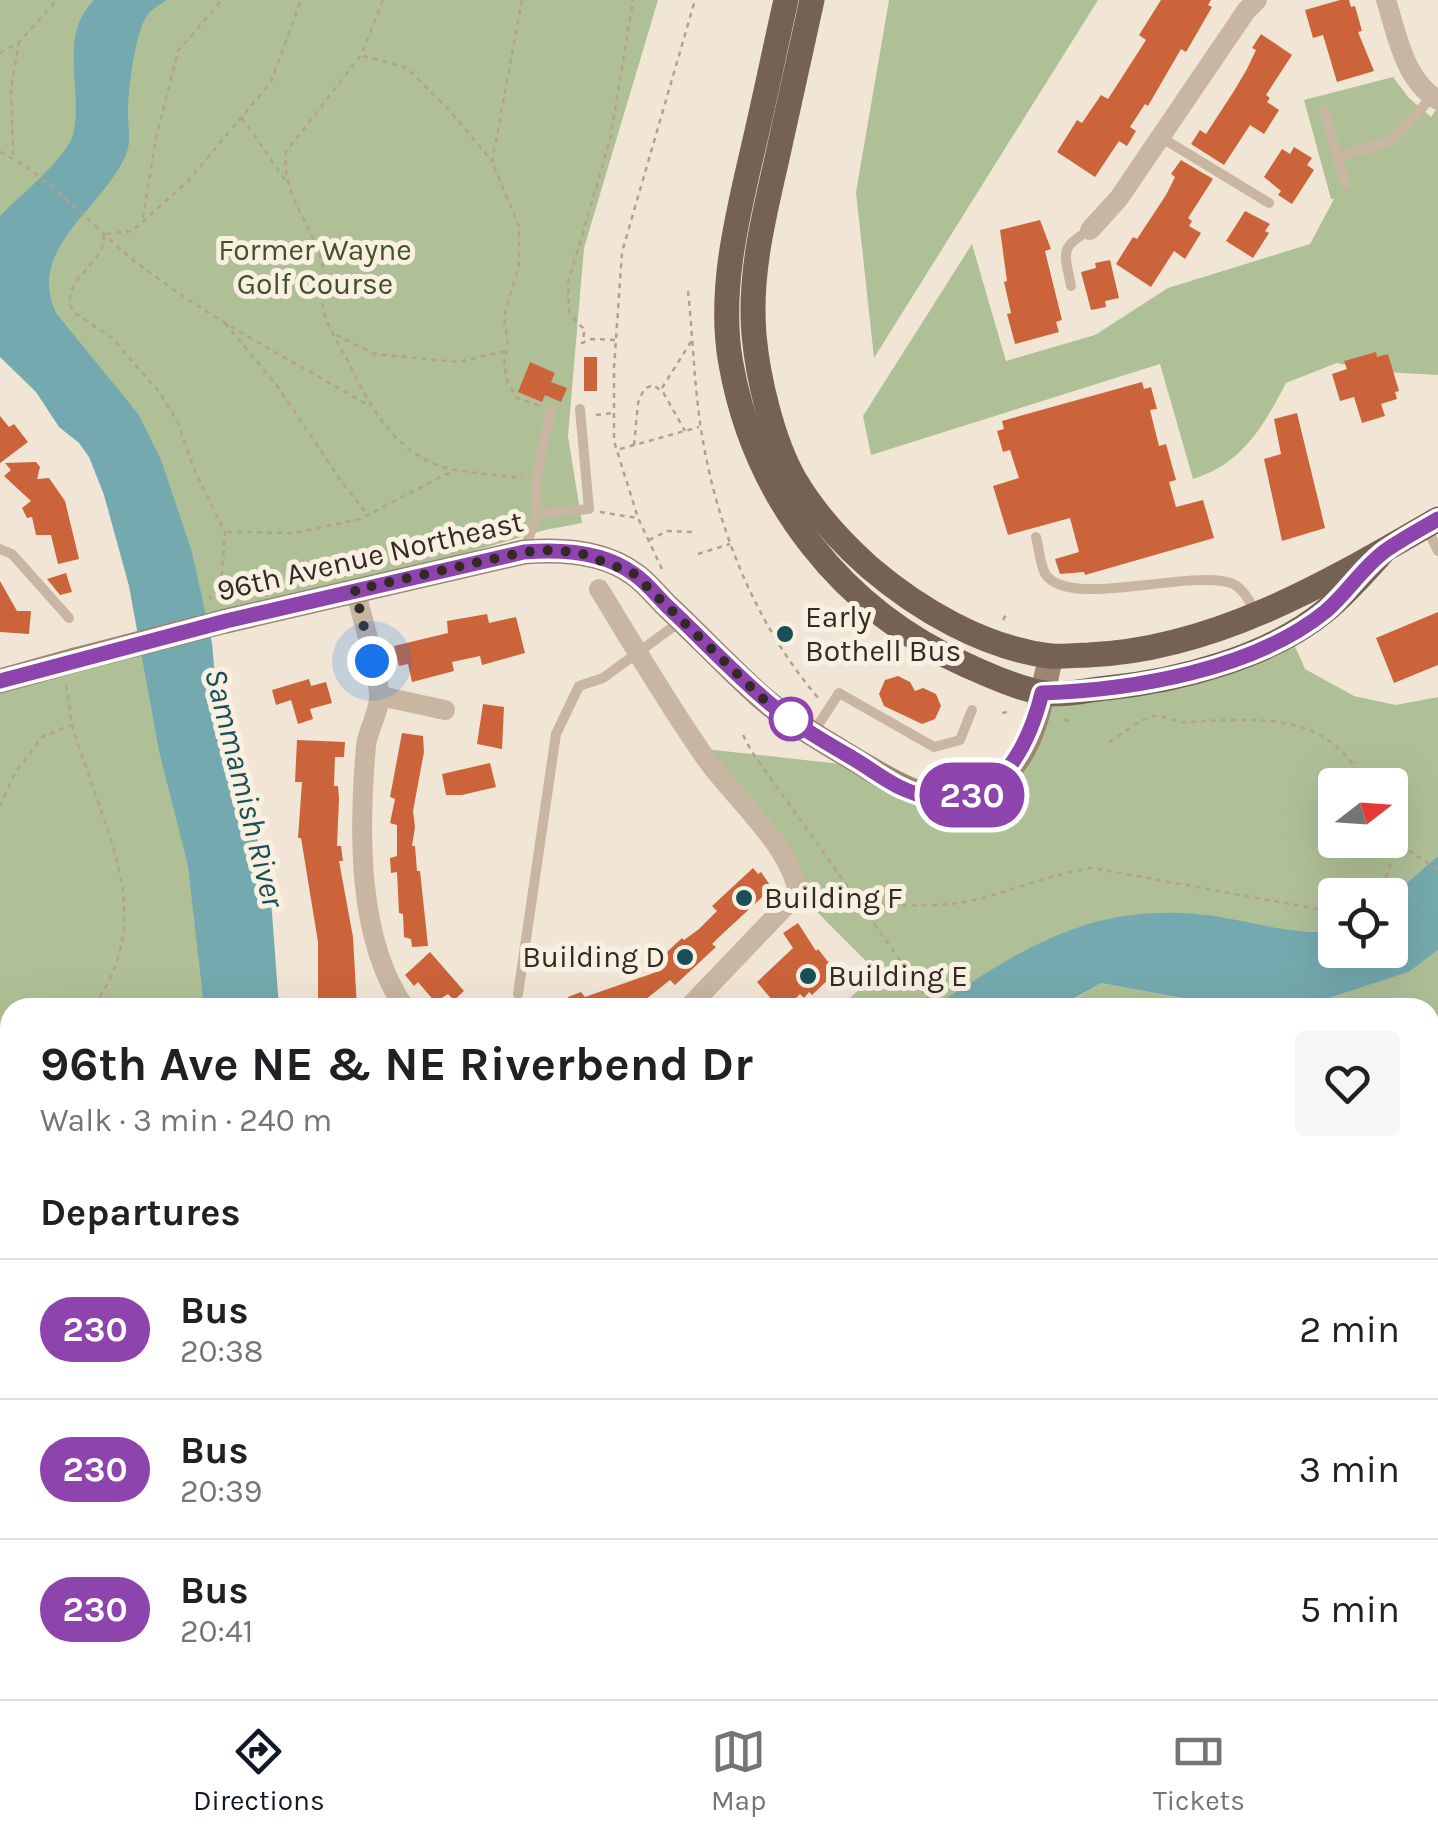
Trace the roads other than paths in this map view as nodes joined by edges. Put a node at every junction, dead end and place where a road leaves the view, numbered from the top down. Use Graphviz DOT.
graph roads {
  1 [pos="786,0"];
  2 [pos="794,0"];
  3 [pos="812,0"];
  4 [pos="1257,0"];
  5 [pos="1386,0"];
  6 [pos="804,38"];
  7 [pos="1435,98"];
  8 [pos="1324,110"];
  9 [pos="1162,138"];
  10 [pos="1338,157"];
  11 [pos="1346,184"];
  12 [pos="1269,203"];
  13 [pos="1090,230"];
  14 [pos="1072,286"];
  15 [pos="551,409"];
  16 [pos="580,414"];
  17 [pos="536,514"];
  18 [pos="1432,522"];
  19 [pos="1036,537"];
  20 [pos="0,549"];
  21 [pos="1438,551"];
  22 [pos="524,552"];
  23 [pos="1384,552"];
  24 [pos="600,589"];
  25 [pos="355,590"];
  26 [pos="1256,612"];
  27 [pos="68,618"];
  28 [pos="682,620"];
  29 [pos="638,653"];
  30 [pos="1051,656"];
  31 [pos="0,681"];
  32 [pos="1042,693"];
  33 [pos="380,696"];
  34 [pos="444,710"];
  35 [pos="972,710"];
  36 [pos="812,734"];
  37 [pos="518,994"];
  38 [pos="400,998"];
  39 [pos="698,998"];
  1 -- 32 [label="main road"];
  2 -- 6 [label="main road"];
  3 -- 6 [label="main road"];
  4 -- 9 [label="street"];
  5 -- 7 [label="street"];
  6 -- 30 [label="main road"];
  7 -- 10 [label="lane"];
  8 -- 10 [label="lane"];
  9 -- 12 [label="lane"];
  9 -- 13 [label="street"];
  10 -- 11 [label="lane"];
  13 -- 14 [label="lane"];
  15 -- 17 [label="lane"];
  16 -- 17 [label="lane"];
  17 -- 22 [label="lane"];
  18 -- 21 [label="lane"];
  18 -- 23 [label="main road"];
  19 -- 26 [label="lane"];
  20 -- 27 [label="lane"];
  22 -- 25 [label="main road, 96th Avenue Northeast"];
  22 -- 28 [label="main road, 96th Avenue Northeast"];
  23 -- 26 [label="main road"];
  23 -- 32 [label="main road"];
  24 -- 29 [label="street"];
  25 -- 31 [label="main road, 96th Avenue Northeast, bridge"];
  25 -- 33 [label="street"];
  26 -- 30 [label="main road"];
  28 -- 29 [label="lane"];
  28 -- 36 [label="main road, 96th Avenue Northeast"];
  29 -- 37 [label="lane"];
  29 -- 39 [label="street"];
  30 -- 32 [label="main road, 96th Avenue Northeast"];
  32 -- 36 [label="main road, 96th Avenue Northeast"];
  33 -- 34 [label="street"];
  33 -- 38 [label="street"];
  35 -- 36 [label="lane"];
}
